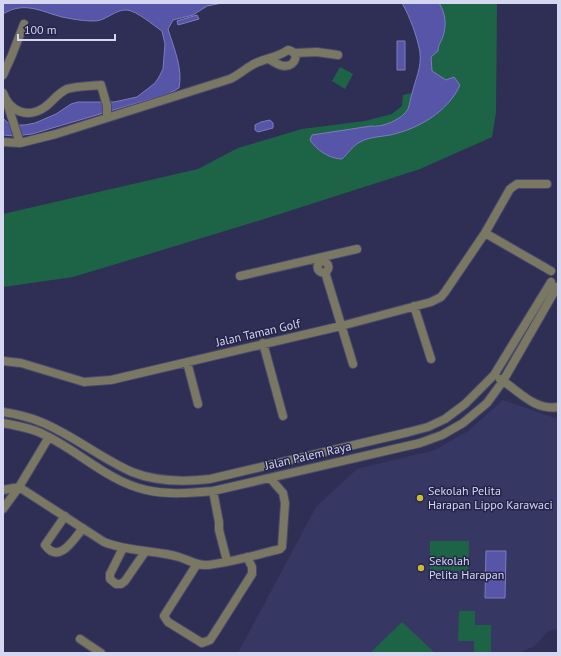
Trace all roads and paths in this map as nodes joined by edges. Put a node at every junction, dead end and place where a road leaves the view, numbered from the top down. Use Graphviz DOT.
graph roads {
  1 [pos="24,24"];
  2 [pos="295,53"];
  3 [pos="338,55"];
  4 [pos="269,60"];
  5 [pos="3,75"];
  6 [pos="4,97"];
  7 [pos="107,115"];
  8 [pos="20,140"];
  9 [pos="3,142"];
  10 [pos="547,184"];
  11 [pos="485,233"];
  12 [pos="358,249"];
  13 [pos="321,260"];
  14 [pos="555,270"];
  15 [pos="240,276"];
  16 [pos="555,285"];
  17 [pos="414,306"];
  18 [pos="341,326"];
  19 [pos="263,343"];
  20 [pos="431,358"];
  21 [pos="3,361"];
  22 [pos="187,362"];
  23 [pos="354,364"];
  24 [pos="494,375"];
  25 [pos="503,381"];
  26 [pos="198,404"];
  27 [pos="558,407"];
  28 [pos="3,412"];
  29 [pos="283,416"];
  30 [pos="3,423"];
  31 [pos="49,437"];
  32 [pos="270,478"];
  33 [pos="19,487"];
  34 [pos="3,490"];
  35 [pos="211,491"];
  36 [pos="3,509"];
  37 [pos="65,516"];
  38 [pos="83,528"];
  39 [pos="123,548"];
  40 [pos="145,552"];
  41 [pos="247,557"];
  42 [pos="227,561"];
  43 [pos="197,564"];
  44 [pos="80,639"];
  45 [pos="101,653"];
  1 -- 5 [label="street"];
  2 -- 3 [label="street"];
  2 -- 4 [label="street"];
  2 -- 4 [label="street"];
  4 -- 7 [label="street"];
  6 -- 7 [label="street"];
  6 -- 8 [label="street"];
  7 -- 8 [label="street"];
  8 -- 9 [label="street"];
  10 -- 11 [label="street, Jalan Taman Golf"];
  11 -- 14 [label="street"];
  11 -- 17 [label="street, Jalan Taman Golf"];
  12 -- 13 [label="street"];
  13 -- 15 [label="street"];
  13 -- 18 [label="street"];
  14 -- 16 [label="street"];
  16 -- 24 [label="street, Jalan Palem Raya"];
  16 -- 25 [label="street, Jalan Palem Raya"];
  17 -- 18 [label="street, Jalan Taman Golf"];
  17 -- 20 [label="street"];
  18 -- 19 [label="street, Jalan Taman Golf"];
  18 -- 23 [label="street"];
  19 -- 22 [label="street, Jalan Taman Golf"];
  19 -- 29 [label="street"];
  21 -- 22 [label="street, Jalan Taman Golf"];
  22 -- 26 [label="street"];
  24 -- 25 [label="street"];
  24 -- 28 [label="street, Jalan Palem Raya"];
  25 -- 27 [label="street"];
  25 -- 32 [label="street, Jalan Palem Raya"];
  30 -- 31 [label="street, Jalan Palem Raya"];
  31 -- 33 [label="street"];
  31 -- 35 [label="street, Jalan Palem Raya"];
  32 -- 35 [label="street, Jalan Palem Raya"];
  32 -- 41 [label="street"];
  33 -- 34 [label="street"];
  33 -- 36 [label="street"];
  33 -- 37 [label="street"];
  35 -- 42 [label="street"];
  37 -- 38 [label="street"];
  37 -- 38 [label="street"];
  38 -- 39 [label="street"];
  39 -- 40 [label="street"];
  39 -- 40 [label="street"];
  40 -- 43 [label="street"];
  41 -- 42 [label="street"];
  41 -- 43 [label="street"];
  42 -- 43 [label="street"];
  44 -- 45 [label="street"];
}
